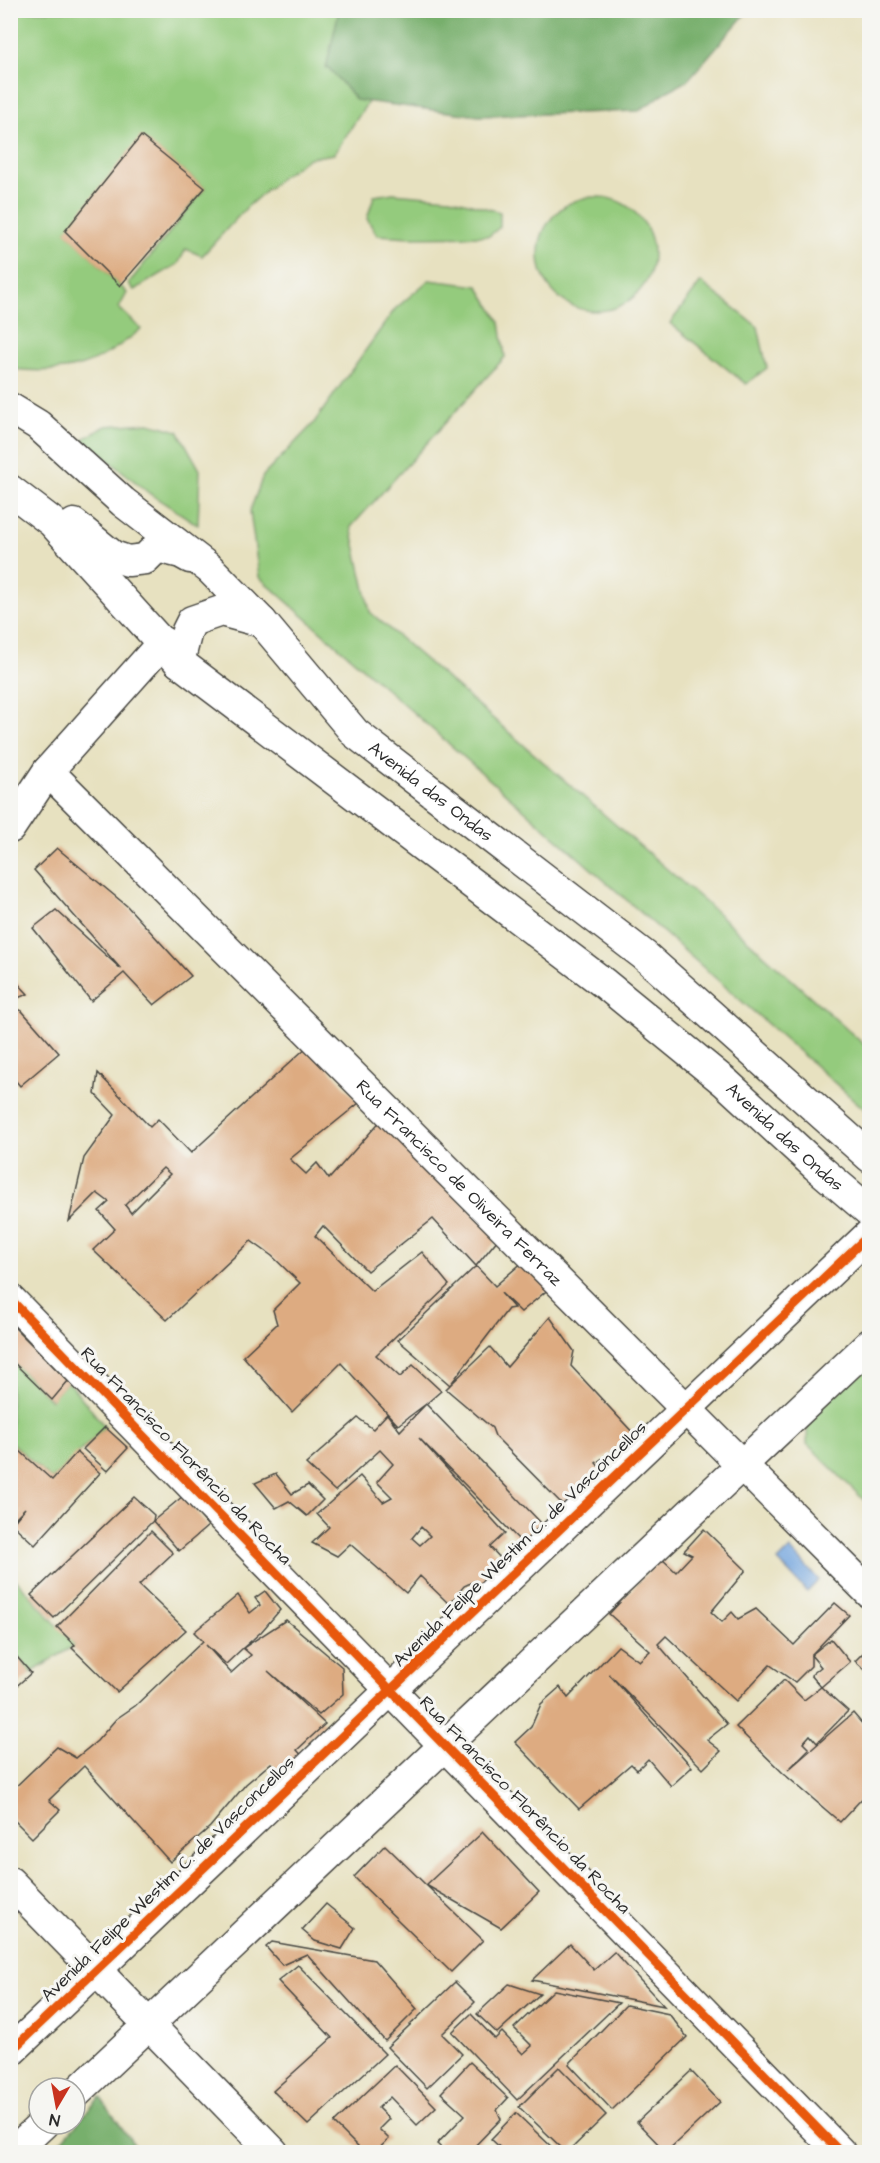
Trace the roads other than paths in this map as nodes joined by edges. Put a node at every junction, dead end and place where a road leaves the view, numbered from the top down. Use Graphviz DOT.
graph roads {
  1 [pos="10,408"];
  2 [pos="11,490"];
  3 [pos="210,569"];
  4 [pos="262,622"];
  5 [pos="171,652"];
  6 [pos="48,771"];
  7 [pos="10,828"];
  8 [pos="870,1157"];
  9 [pos="870,1212"];
  10 [pos="870,1234"];
  11 [pos="10,1299"];
  12 [pos="870,1344"];
  13 [pos="686,1409"];
  14 [pos="741,1465"];
  15 [pos="870,1593"];
  16 [pos="391,1690"];
  17 [pos="444,1746"];
  18 [pos="10,1882"];
  19 [pos="96,1970"];
  20 [pos="149,2024"];
  21 [pos="10,2052"];
  22 [pos="87,2083"];
  23 [pos="30,2136"];
  24 [pos="13,2152"];
  25 [pos="273,2152"];
  26 [pos="840,2152"];
  1 -- 3 [label="street, Avenida das Ondas"];
  2 -- 3 [label="street"];
  2 -- 5 [label="street, Avenida das Ondas"];
  3 -- 4 [label="street, Avenida das Ondas"];
  4 -- 5 [label="street"];
  4 -- 8 [label="street, Avenida das Ondas"];
  5 -- 6 [label="street"];
  5 -- 9 [label="street, Avenida das Ondas"];
  6 -- 7 [label="street"];
  6 -- 13 [label="street, Rua Francisco de Oliveira Ferraz"];
  10 -- 13 [label="street, Avenida Felipe Westim C. de Vasconcellos"];
  11 -- 16 [label="street, Rua Francisco Florêncio da Rocha"];
  12 -- 14 [label="street"];
  13 -- 14 [label="street, Rua Francisco de Oliveira Ferraz"];
  13 -- 16 [label="street, Avenida Felipe Westim C. de Vasconcellos"];
  14 -- 15 [label="street, Rua Francisco de Oliveira Ferraz"];
  14 -- 17 [label="street"];
  16 -- 17 [label="street, Rua Francisco Florêncio da Rocha"];
  16 -- 19 [label="street, Avenida Felipe Westim C. de Vasconcellos"];
  17 -- 20 [label="street"];
  17 -- 26 [label="street, Rua Francisco Florêncio da Rocha"];
  18 -- 19 [label="street"];
  19 -- 20 [label="street"];
  19 -- 21 [label="street, Avenida Felipe Westim C. de Vasconcellos"];
  20 -- 22 [label="street"];
  20 -- 25 [label="street"];
  23 -- 24 [label="street"];
}
